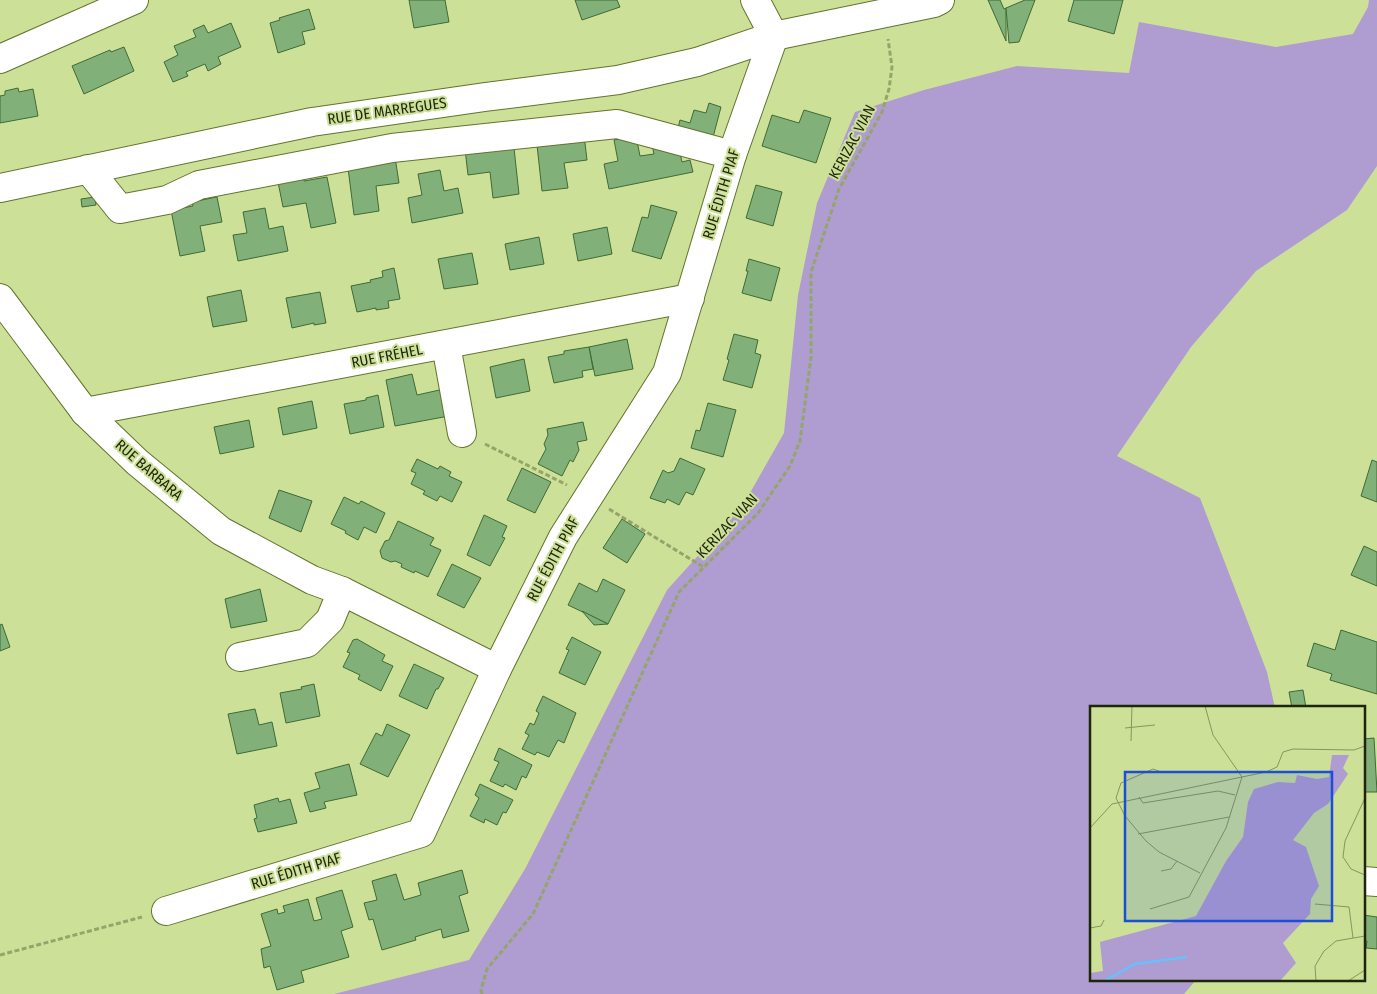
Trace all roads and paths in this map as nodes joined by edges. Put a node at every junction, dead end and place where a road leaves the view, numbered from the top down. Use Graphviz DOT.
graph roads {
  1 [pos="134,0"];
  2 [pos="755,0"];
  3 [pos="940,0"];
  4 [pos="885,12"];
  5 [pos="774,36"];
  6 [pos="0,59"];
  7 [pos="732,155"];
  8 [pos="88,170"];
  9 [pos="0,188"];
  10 [pos="0,298"];
  11 [pos="690,298"];
  12 [pos="446,345"];
  13 [pos="85,412"];
  14 [pos="462,432"];
  15 [pos="342,591"];
  16 [pos="240,657"];
  17 [pos="497,669"];
  18 [pos="1364,881"];
  19 [pos="1377,882"];
  20 [pos="166,911"];
  21 [pos="0,955"];
  22 [pos="482,994"];
  1 -- 6 [label="street"];
  2 -- 5 [label="street"];
  3 -- 4 [label="street, RUE DE MARREGUES"];
  4 -- 5 [label="street, RUE DE MARREGUES"];
  4 -- 22 [label="path, KERIZAC VIAN"];
  5 -- 7 [label="street, RUE ÉDITH PIAF"];
  5 -- 8 [label="street, RUE DE MARREGUES"];
  7 -- 8 [label="street"];
  7 -- 11 [label="street, RUE ÉDITH PIAF"];
  8 -- 9 [label="street, RUE DE MARREGUES"];
  10 -- 13 [label="street, RUE BARBARA"];
  11 -- 12 [label="street, RUE FRÉHEL"];
  11 -- 17 [label="street, RUE ÉDITH PIAF"];
  12 -- 13 [label="street, RUE FRÉHEL"];
  12 -- 14 [label="street"];
  13 -- 15 [label="street, RUE BARBARA"];
  15 -- 16 [label="street"];
  15 -- 17 [label="street, RUE BARBARA"];
  17 -- 20 [label="street, RUE ÉDITH PIAF"];
  18 -- 19 [label="street"];
  20 -- 21 [label="path"];
}
